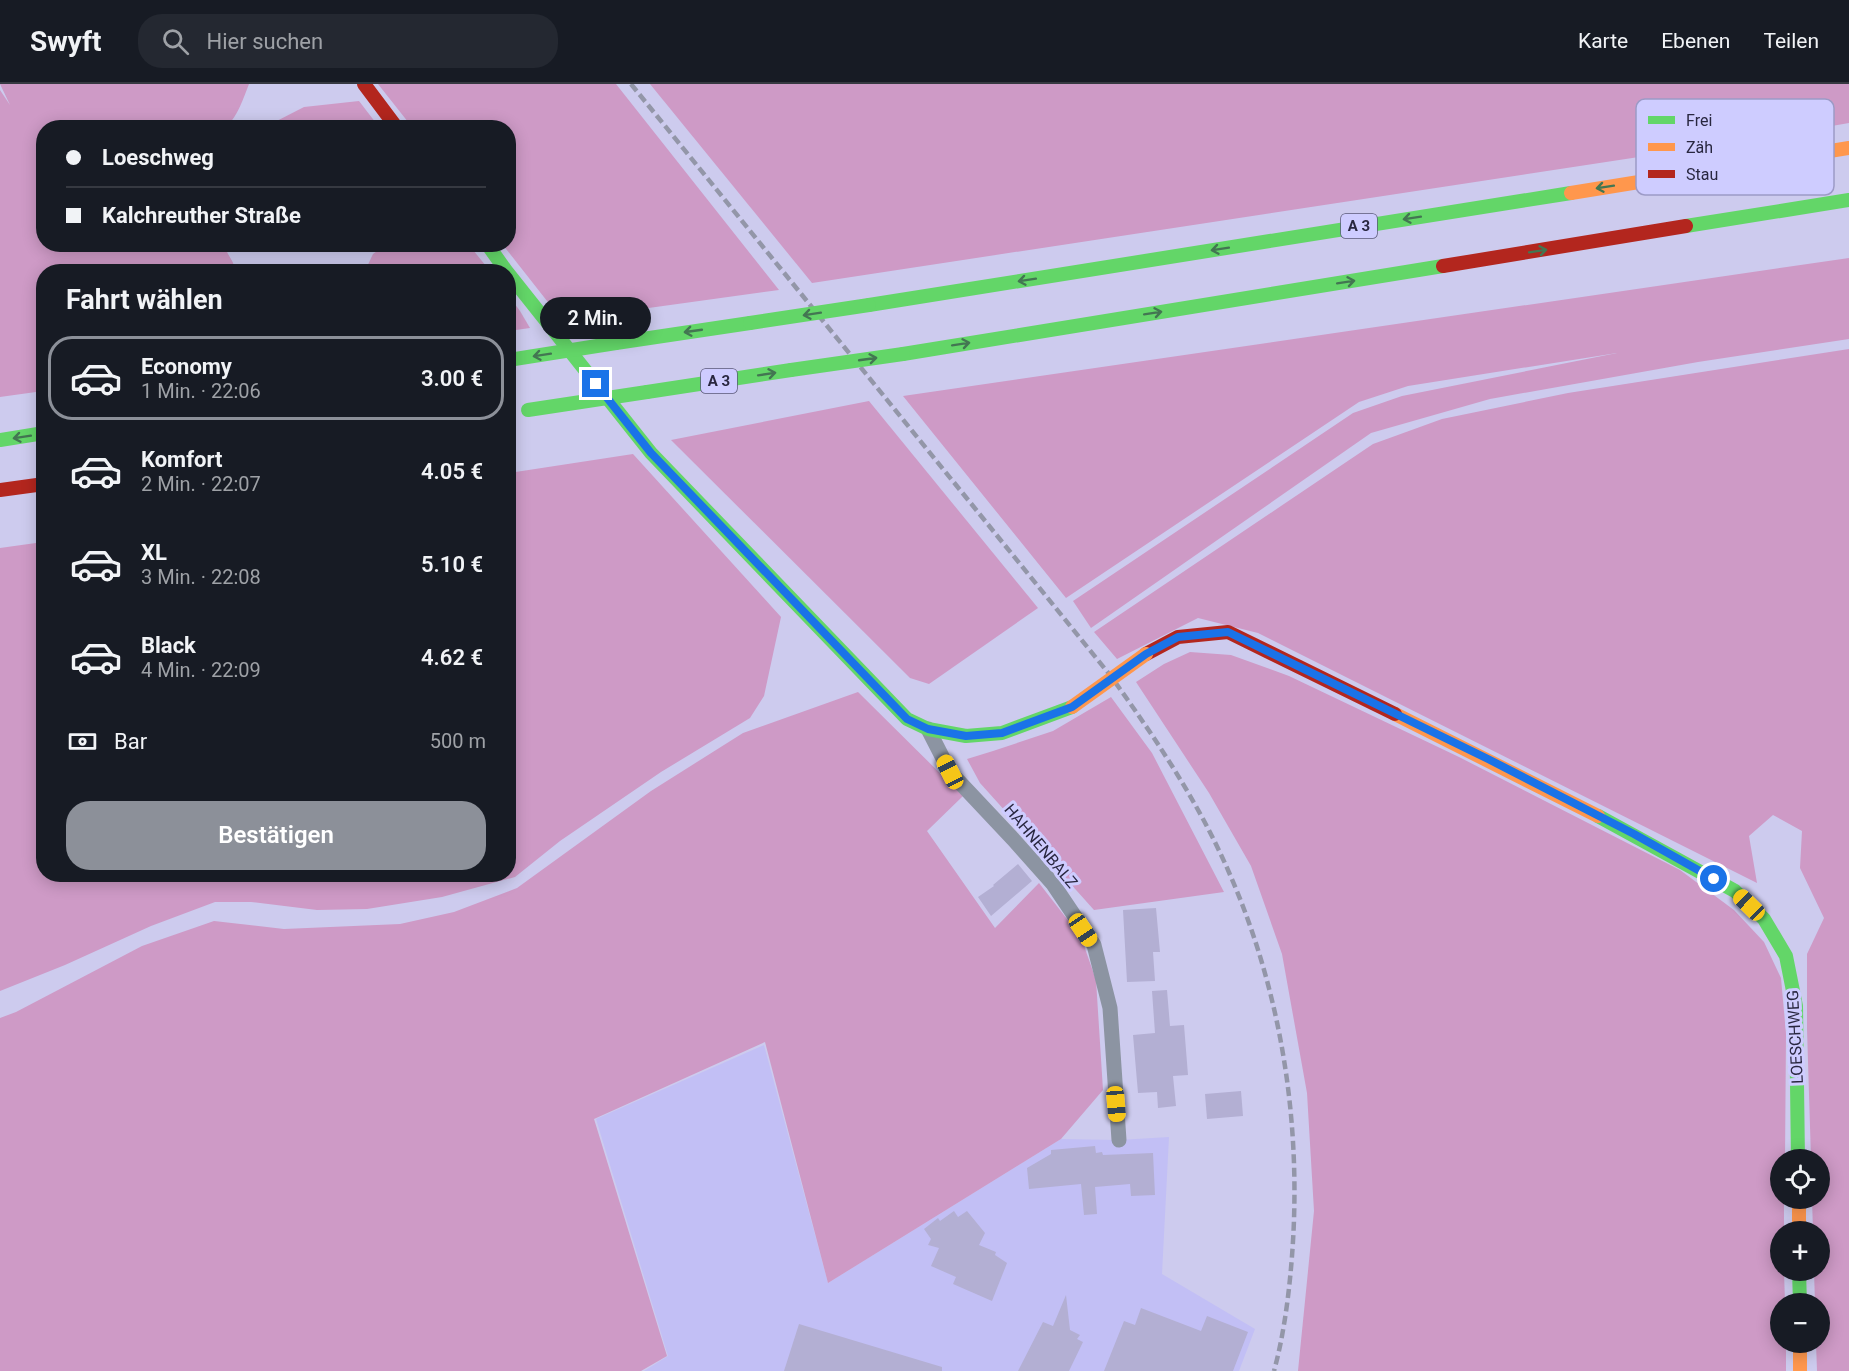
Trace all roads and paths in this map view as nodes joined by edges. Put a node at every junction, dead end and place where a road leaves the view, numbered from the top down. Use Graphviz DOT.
graph roads {
  1 [pos="364,84"];
  2 [pos="391,120"];
  3 [pos="1849,148"];
  4 [pos="1834,150"];
  5 [pos="1636,182"];
  6 [pos="1849,200"];
  7 [pos="492,252"];
  8 [pos="502,264"];
  9 [pos="516,282"];
  10 [pos="516,359"];
  11 [pos="523,411"];
  12 [pos="36,435"];
  13 [pos="0,440"];
  14 [pos="36,485"];
  15 [pos="0,490"];
  16 [pos="928,729"];
  17 [pos="1119,1140"];
  18 [pos="1798,1149"];
  19 [pos="1800,1353"];
  20 [pos="1800,1371"];
  1 -- 2 [label="main road"];
  3 -- 4 [label="main road, A 3, one-way, bridge"];
  5 -- 10 [label="main road, A 3, one-way, bridge"];
  11 -- 6 [label="main road, A 3, one-way, bridge"];
  7 -- 8 [label="main road"];
  9 -- 16 [label="main road"];
  12 -- 13 [label="main road, one-way"];
  14 -- 15 [label="main road"];
  16 -- 17 [label="street, HAHNENBALZ"];
  16 -- 18 [label="main road, LOESCHWEG, bridge"];
  19 -- 20 [label="main road"];
}
